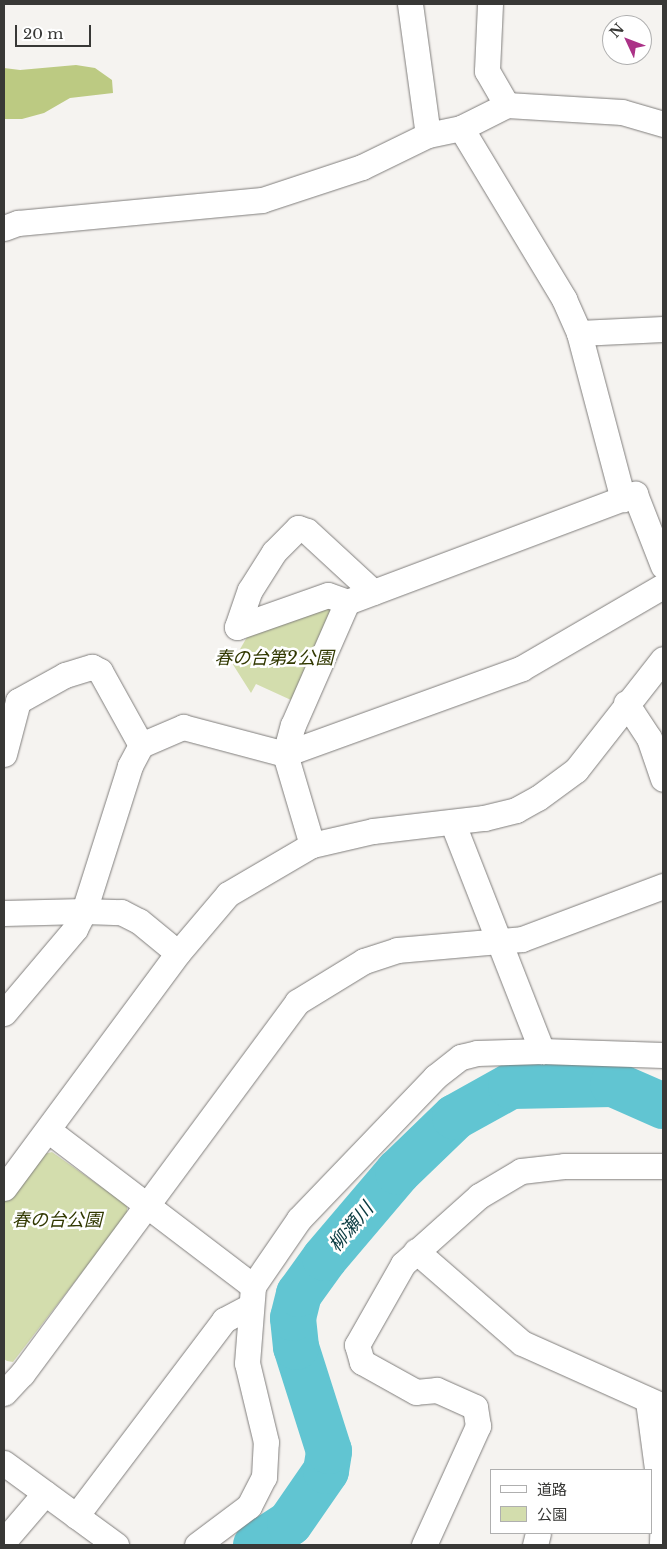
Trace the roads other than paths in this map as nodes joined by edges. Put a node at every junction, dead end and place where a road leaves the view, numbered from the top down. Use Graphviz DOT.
graph roads {
  1 [pos="410,4"];
  2 [pos="490,4"];
  3 [pos="507,105"];
  4 [pos="663,124"];
  5 [pos="461,128"];
  6 [pos="428,135"];
  7 [pos="4,228"];
  8 [pos="663,329"];
  9 [pos="579,333"];
  10 [pos="623,499"];
  11 [pos="663,566"];
  12 [pos="663,586"];
  13 [pos="373,592"];
  14 [pos="347,602"];
  15 [pos="663,659"];
  16 [pos="626,703"];
  17 [pos="141,745"];
  18 [pos="4,754"];
  19 [pos="285,754"];
  20 [pos="663,779"];
  21 [pos="453,824"];
  22 [pos="312,845"];
  23 [pos="663,886"];
  24 [pos="84,911"];
  25 [pos="4,913"];
  26 [pos="498,943"];
  27 [pos="178,953"];
  28 [pos="4,1013"];
  29 [pos="542,1051"];
  30 [pos="663,1054"];
  31 [pos="48,1130"];
  32 [pos="12,1162"];
  33 [pos="663,1166"];
  34 [pos="4,1188"];
  35 [pos="147,1204"];
  36 [pos="416,1250"];
  37 [pos="251,1296"];
  38 [pos="4,1393"];
  39 [pos="656,1404"];
  40 [pos="4,1463"];
  41 [pos="45,1493"];
  42 [pos="76,1516"];
  43 [pos="4,1541"];
  44 [pos="116,1545"];
  45 [pos="197,1545"];
  46 [pos="424,1545"];
  47 [pos="662,1545"];
  1 -- 6 [label="street"];
  2 -- 3 [label="street"];
  3 -- 4 [label="street"];
  3 -- 5 [label="street"];
  5 -- 6 [label="street"];
  5 -- 9 [label="street"];
  6 -- 7 [label="street"];
  8 -- 9 [label="street"];
  9 -- 10 [label="street"];
  10 -- 11 [label="street"];
  10 -- 13 [label="street"];
  12 -- 19 [label="street"];
  13 -- 14 [label="street"];
  13 -- 14 [label="street"];
  14 -- 19 [label="street"];
  15 -- 16 [label="street"];
  16 -- 20 [label="street"];
  16 -- 21 [label="street"];
  17 -- 18 [label="street"];
  17 -- 19 [label="street"];
  17 -- 24 [label="street"];
  19 -- 22 [label="street"];
  21 -- 22 [label="street"];
  21 -- 26 [label="street"];
  22 -- 27 [label="street"];
  23 -- 26 [label="street"];
  24 -- 25 [label="street"];
  24 -- 27 [label="street"];
  24 -- 28 [label="street"];
  26 -- 29 [label="street"];
  26 -- 35 [label="street"];
  27 -- 31 [label="street"];
  29 -- 30 [label="street"];
  29 -- 37 [label="street"];
  31 -- 32 [label="street"];
  31 -- 35 [label="street"];
  32 -- 34 [label="street"];
  33 -- 36 [label="street"];
  35 -- 37 [label="street"];
  35 -- 38 [label="street"];
  36 -- 39 [label="street"];
  36 -- 46 [label="street"];
  37 -- 42 [label="street"];
  37 -- 45 [label="street"];
  39 -- 47 [label="street"];
  40 -- 41 [label="street"];
  41 -- 42 [label="street"];
  41 -- 43 [label="street"];
  42 -- 44 [label="street"];
}
